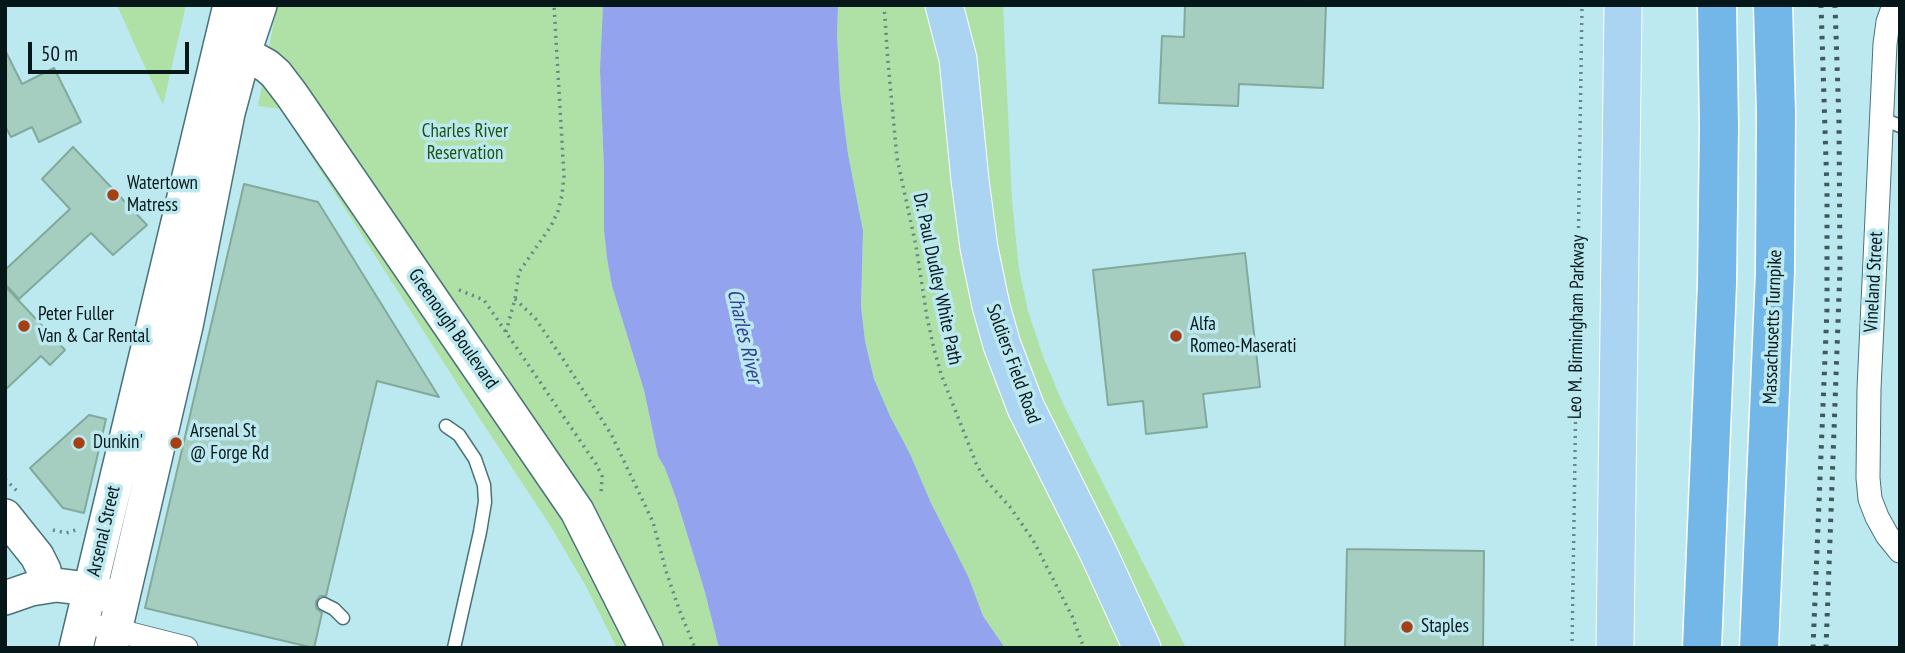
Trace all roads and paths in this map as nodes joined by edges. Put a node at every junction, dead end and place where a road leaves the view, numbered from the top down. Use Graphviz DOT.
graph roads {
  1 [pos="230,5"];
  2 [pos="260,5"];
  3 [pos="554,5"];
  4 [pos="884,5"];
  5 [pos="944,5"];
  6 [pos="961,5"];
  7 [pos="1582,5"];
  8 [pos="1623,5"];
  9 [pos="1717,5"];
  10 [pos="1773,5"];
  11 [pos="1894,5"];
  12 [pos="232,50"];
  13 [pos="957,59"];
  14 [pos="1891,122"];
  15 [pos="515,299"];
  16 [pos="506,332"];
  17 [pos="446,426"];
  18 [pos="5,479"];
  19 [pos="11,503"];
  20 [pos="50,527"];
  21 [pos="79,528"];
  22 [pos="1900,551"];
  23 [pos="47,586"];
  24 [pos="5,598"];
  25 [pos="324,604"];
  26 [pos="343,618"];
  27 [pos="83,620"];
  28 [pos="116,626"];
  29 [pos="186,648"];
  30 [pos="453,648"];
  31 [pos="646,648"];
  32 [pos="695,648"];
  33 [pos="1084,648"];
  34 [pos="1142,648"];
  35 [pos="1572,648"];
  36 [pos="1615,648"];
  37 [pos="1702,648"];
  38 [pos="1759,648"];
  1 -- 12 [label="main road, Arsenal Street"];
  2 -- 12 [label="main road, Arsenal Street"];
  3 -- 15 [label="path"];
  4 -- 33 [label="path, Dr. Paul Dudley White Path"];
  5 -- 13 [label="main road, Soldiers Field Road"];
  6 -- 13 [label="main road, Soldiers Field Road"];
  7 -- 35 [label="path, Leo M. Birmingham Parkway"];
  8 -- 36 [label="main road"];
  9 -- 37 [label="highway"];
  10 -- 38 [label="highway, Massachusetts Turnpike"];
  11 -- 14 [label="street, Vineland Street"];
  12 -- 27 [label="main road, Arsenal Street"];
  12 -- 28 [label="main road, Arsenal Street"];
  12 -- 31 [label="main road, Greenough Boulevard"];
  13 -- 34 [label="main road, Soldiers Field Road"];
  14 -- 22 [label="street, Vineland Street"];
  15 -- 16 [label="path"];
  15 -- 32 [label="path"];
  17 -- 30 [label="lane"];
  18 -- 19 [label="path"];
  19 -- 23 [label="main road"];
  20 -- 21 [label="path"];
  23 -- 24 [label="main road"];
  23 -- 27 [label="main road"];
  25 -- 26 [label="lane"];
  27 -- 28 [label="main road"];
  28 -- 29 [label="street"];
}
